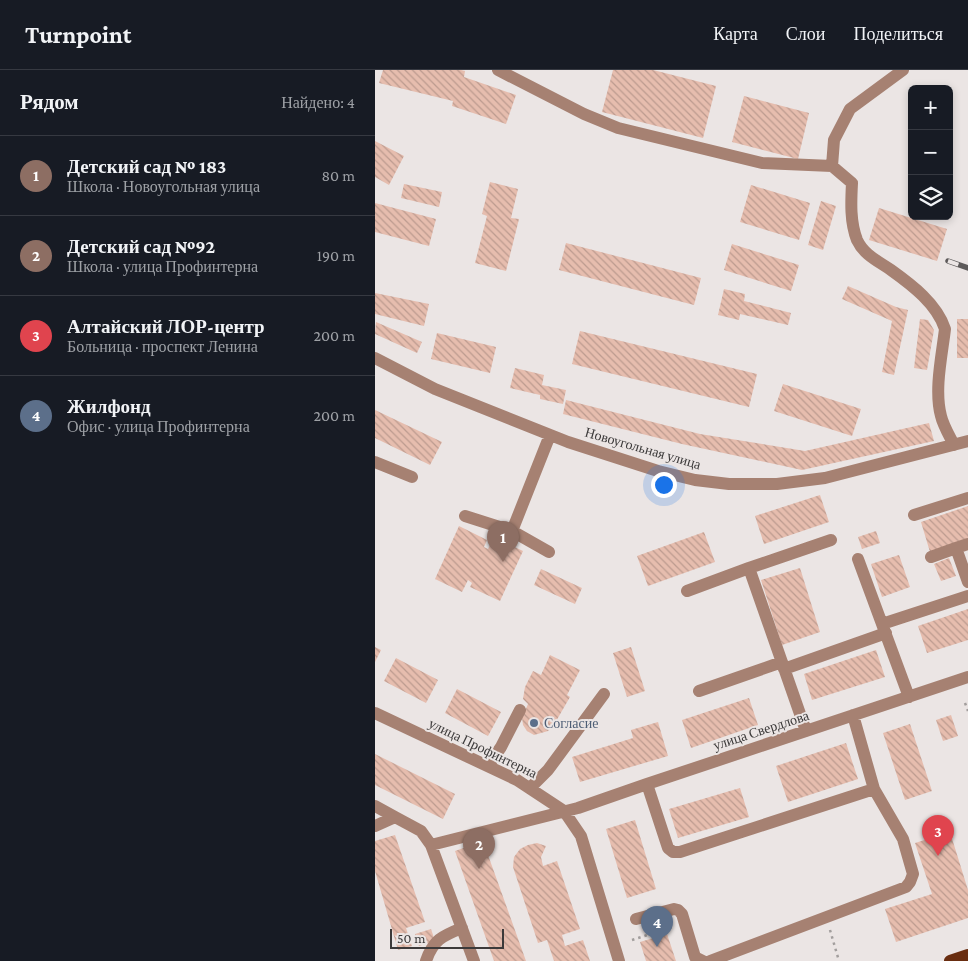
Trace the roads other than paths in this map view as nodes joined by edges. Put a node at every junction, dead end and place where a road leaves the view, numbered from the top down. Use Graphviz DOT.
graph roads {
  1 [pos="498,70"];
  2 [pos="903,70"];
  3 [pos="832,166"];
  4 [pos="375,358"];
  5 [pos="550,434"];
  6 [pos="968,441"];
  7 [pos="953,445"];
  8 [pos="375,462"];
  9 [pos="412,477"];
  10 [pos="968,498"];
  11 [pos="914,515"];
  12 [pos="465,516"];
  13 [pos="512,531"];
  14 [pos="831,540"];
  15 [pos="962,546"];
  16 [pos="549,552"];
  17 [pos="931,557"];
  18 [pos="858,559"];
  19 [pos="749,568"];
  20 [pos="968,582"];
  21 [pos="687,591"];
  22 [pos="968,596"];
  23 [pos="884,629"];
  24 [pos="783,666"];
  25 [pos="968,677"];
  26 [pos="699,691"];
  27 [pos="604,694"];
  28 [pos="909,697"];
  29 [pos="520,710"];
  30 [pos="375,713"];
  31 [pos="853,715"];
  32 [pos="806,731"];
  33 [pos="488,766"];
  34 [pos="647,784"];
  35 [pos="530,788"];
  36 [pos="874,789"];
  37 [pos="375,806"];
  38 [pos="564,811"];
  39 [pos="395,817"];
  40 [pos="375,826"];
  41 [pos="431,845"];
  42 [pos="636,920"];
  43 [pos="461,928"];
  44 [pos="968,955"];
  45 [pos="426,961"];
  46 [pos="474,961"];
  47 [pos="619,961"];
  48 [pos="703,961"];
  49 [pos="710,961"];
  50 [pos="950,961"];
  1 -- 3 [label="street"];
  2 -- 3 [label="street"];
  3 -- 7 [label="street"];
  4 -- 5 [label="street, Новоугольная улица"];
  5 -- 7 [label="street, Новоугольная улица"];
  5 -- 13 [label="street"];
  6 -- 7 [label="street, Новоугольная улица"];
  8 -- 9 [label="street"];
  10 -- 11 [label="street"];
  12 -- 13 [label="street"];
  13 -- 16 [label="street"];
  14 -- 19 [label="street"];
  15 -- 17 [label="street"];
  15 -- 20 [label="street"];
  18 -- 23 [label="street"];
  19 -- 21 [label="street"];
  19 -- 24 [label="street"];
  22 -- 23 [label="street"];
  23 -- 24 [label="street"];
  23 -- 28 [label="street"];
  24 -- 26 [label="street"];
  24 -- 32 [label="street"];
  25 -- 28 [label="street, улица Свердлова"];
  27 -- 35 [label="street"];
  28 -- 31 [label="street, улица Свердлова"];
  29 -- 33 [label="street"];
  30 -- 33 [label="street, улица Профинтерна"];
  31 -- 32 [label="street, улица Свердлова"];
  31 -- 36 [label="street"];
  32 -- 34 [label="street, улица Свердлова"];
  33 -- 35 [label="street, улица Профинтерна"];
  34 -- 36 [label="street"];
  34 -- 38 [label="street, улица Свердлова"];
  35 -- 38 [label="street, улица Профинтерна"];
  36 -- 49 [label="street"];
  37 -- 39 [label="street"];
  38 -- 41 [label="street, улица Свердлова"];
  38 -- 47 [label="street, улица Профинтерна"];
  39 -- 40 [label="street"];
  39 -- 41 [label="street"];
  41 -- 43 [label="street"];
  42 -- 48 [label="street"];
  43 -- 45 [label="street"];
  43 -- 46 [label="street"];
  44 -- 50 [label="main road"];
}
